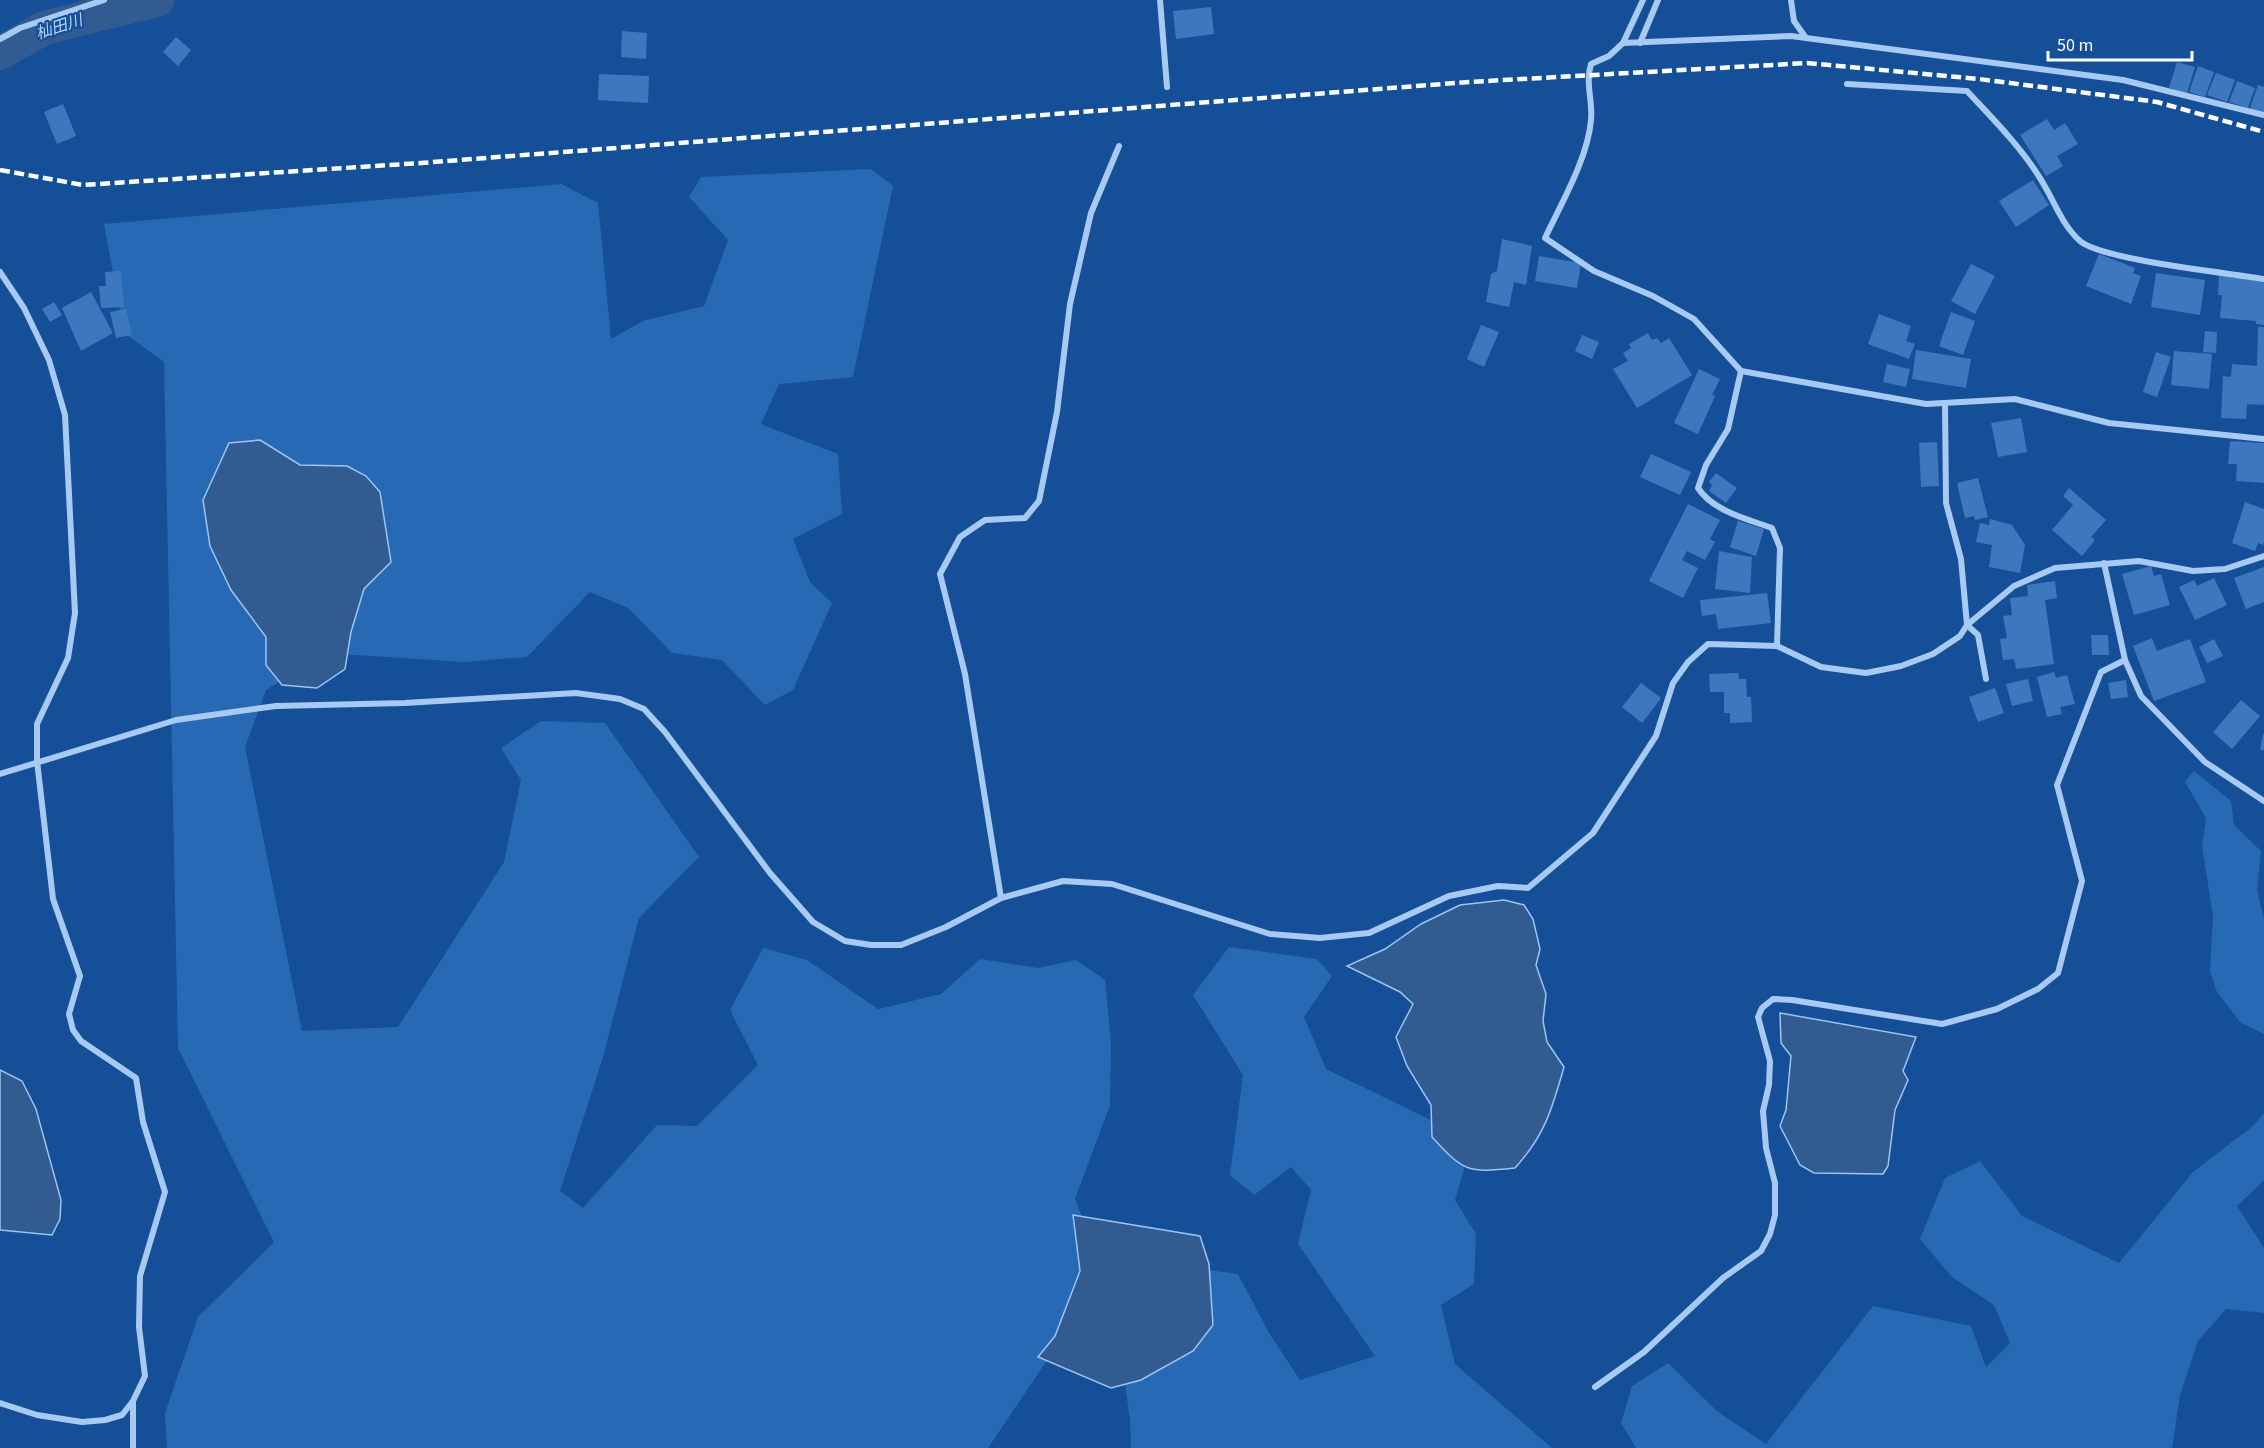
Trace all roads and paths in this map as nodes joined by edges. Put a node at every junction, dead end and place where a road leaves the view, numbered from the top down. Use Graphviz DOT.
graph roads {
  1 [pos="104,0"];
  2 [pos="1160,0"];
  3 [pos="1643,0"];
  4 [pos="1658,0"];
  5 [pos="1791,0"];
  6 [pos="1806,38"];
  7 [pos="0,39"];
  8 [pos="1623,43"];
  9 [pos="1640,43"];
  10 [pos="1847,84"];
  11 [pos="1167,87"];
  12 [pos="2264,115"];
  13 [pos="1119,146"];
  14 [pos="0,272"];
  15 [pos="2264,279"];
  16 [pos="1741,371"];
  17 [pos="1945,403"];
  18 [pos="2264,440"];
  19 [pos="2264,555"];
  20 [pos="2104,563"];
  21 [pos="1968,625"];
  22 [pos="1778,646"];
  23 [pos="2125,660"];
  24 [pos="1986,679"];
  25 [pos="36,760"];
  26 [pos="0,774"];
  27 [pos="2264,801"];
  28 [pos="1001,898"];
  29 [pos="1595,1387"];
  30 [pos="133,1401"];
  31 [pos="0,1403"];
  32 [pos="133,1448"];
  1 -- 7 [label="street"];
  2 -- 11 [label="street"];
  3 -- 8 [label="street"];
  4 -- 9 [label="street"];
  5 -- 6 [label="street"];
  6 -- 9 [label="street"];
  6 -- 12 [label="street"];
  8 -- 9 [label="street"];
  8 -- 16 [label="street"];
  10 -- 15 [label="street"];
  13 -- 28 [label="street"];
  14 -- 25 [label="street"];
  16 -- 17 [label="street"];
  16 -- 22 [label="street"];
  17 -- 18 [label="street"];
  17 -- 21 [label="street"];
  19 -- 20 [label="street"];
  20 -- 21 [label="street"];
  20 -- 23 [label="street"];
  21 -- 22 [label="street"];
  21 -- 24 [label="street"];
  22 -- 28 [label="street"];
  23 -- 27 [label="street"];
  23 -- 29 [label="street"];
  25 -- 26 [label="street"];
  25 -- 28 [label="street"];
  25 -- 30 [label="street"];
  30 -- 31 [label="street"];
  30 -- 32 [label="street"];
}
